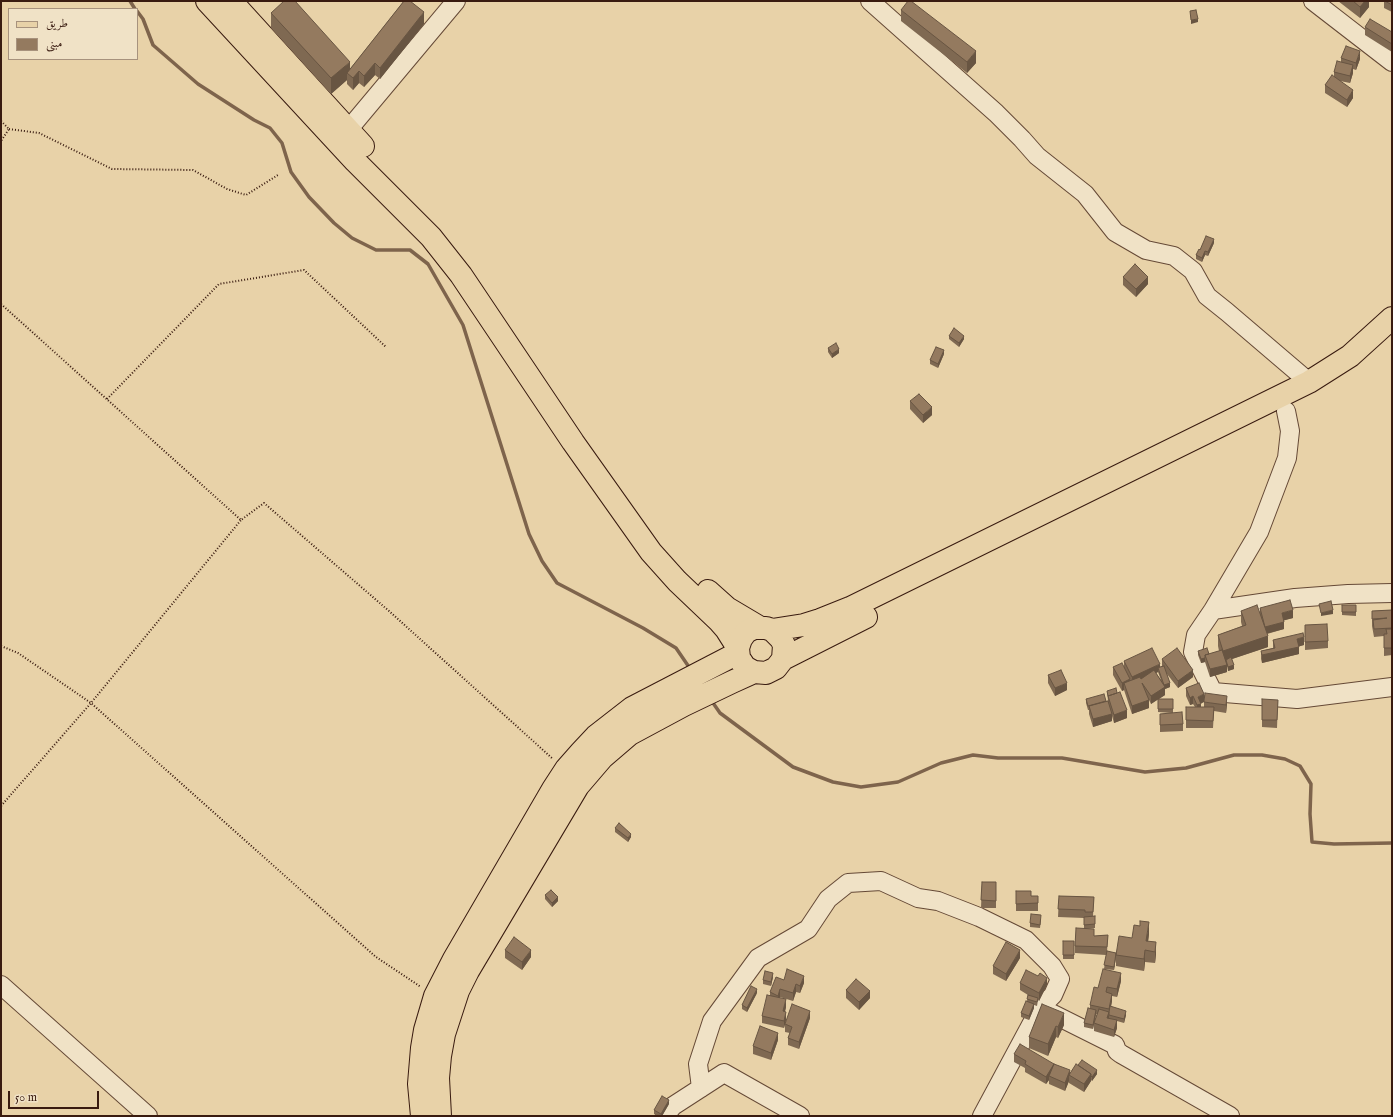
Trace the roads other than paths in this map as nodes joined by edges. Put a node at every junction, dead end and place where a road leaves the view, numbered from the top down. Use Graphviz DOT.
graph roads {
  1 [pos="207,1"];
  2 [pos="231,1"];
  3 [pos="456,1"];
  4 [pos="870,1"];
  5 [pos="1313,1"];
  6 [pos="1392,62"];
  7 [pos="348,130"];
  8 [pos="1392,318"];
  9 [pos="1392,338"];
  10 [pos="1309,382"];
  11 [pos="1286,411"];
  12 [pos="1392,593"];
  13 [pos="1213,610"];
  14 [pos="765,628"];
  15 [pos="733,654"];
  16 [pos="783,659"];
  17 [pos="754,672"];
  18 [pos="1392,687"];
  19 [pos="1,985"];
  20 [pos="1040,1008"];
  21 [pos="701,1088"];
  22 [pos="148,1116"];
  23 [pos="422,1116"];
  24 [pos="440,1116"];
  25 [pos="665,1116"];
  26 [pos="800,1116"];
  27 [pos="982,1116"];
  28 [pos="1230,1116"];
  1 -- 15 [label="main road"];
  2 -- 7 [label="main road"];
  3 -- 7 [label="street"];
  4 -- 10 [label="street"];
  5 -- 6 [label="street"];
  7 -- 14 [label="main road"];
  8 -- 10 [label="main road"];
  9 -- 11 [label="main road"];
  10 -- 14 [label="main road"];
  11 -- 13 [label="street"];
  11 -- 16 [label="main road"];
  12 -- 13 [label="street"];
  13 -- 18 [label="street"];
  14 -- 15 [label="main road"];
  14 -- 16 [label="main road"];
  15 -- 17 [label="main road"];
  15 -- 23 [label="main road"];
  16 -- 17 [label="main road"];
  17 -- 24 [label="main road"];
  19 -- 22 [label="street"];
  20 -- 21 [label="street"];
  20 -- 27 [label="street"];
  20 -- 28 [label="street"];
  21 -- 25 [label="street"];
  21 -- 26 [label="street"];
}
